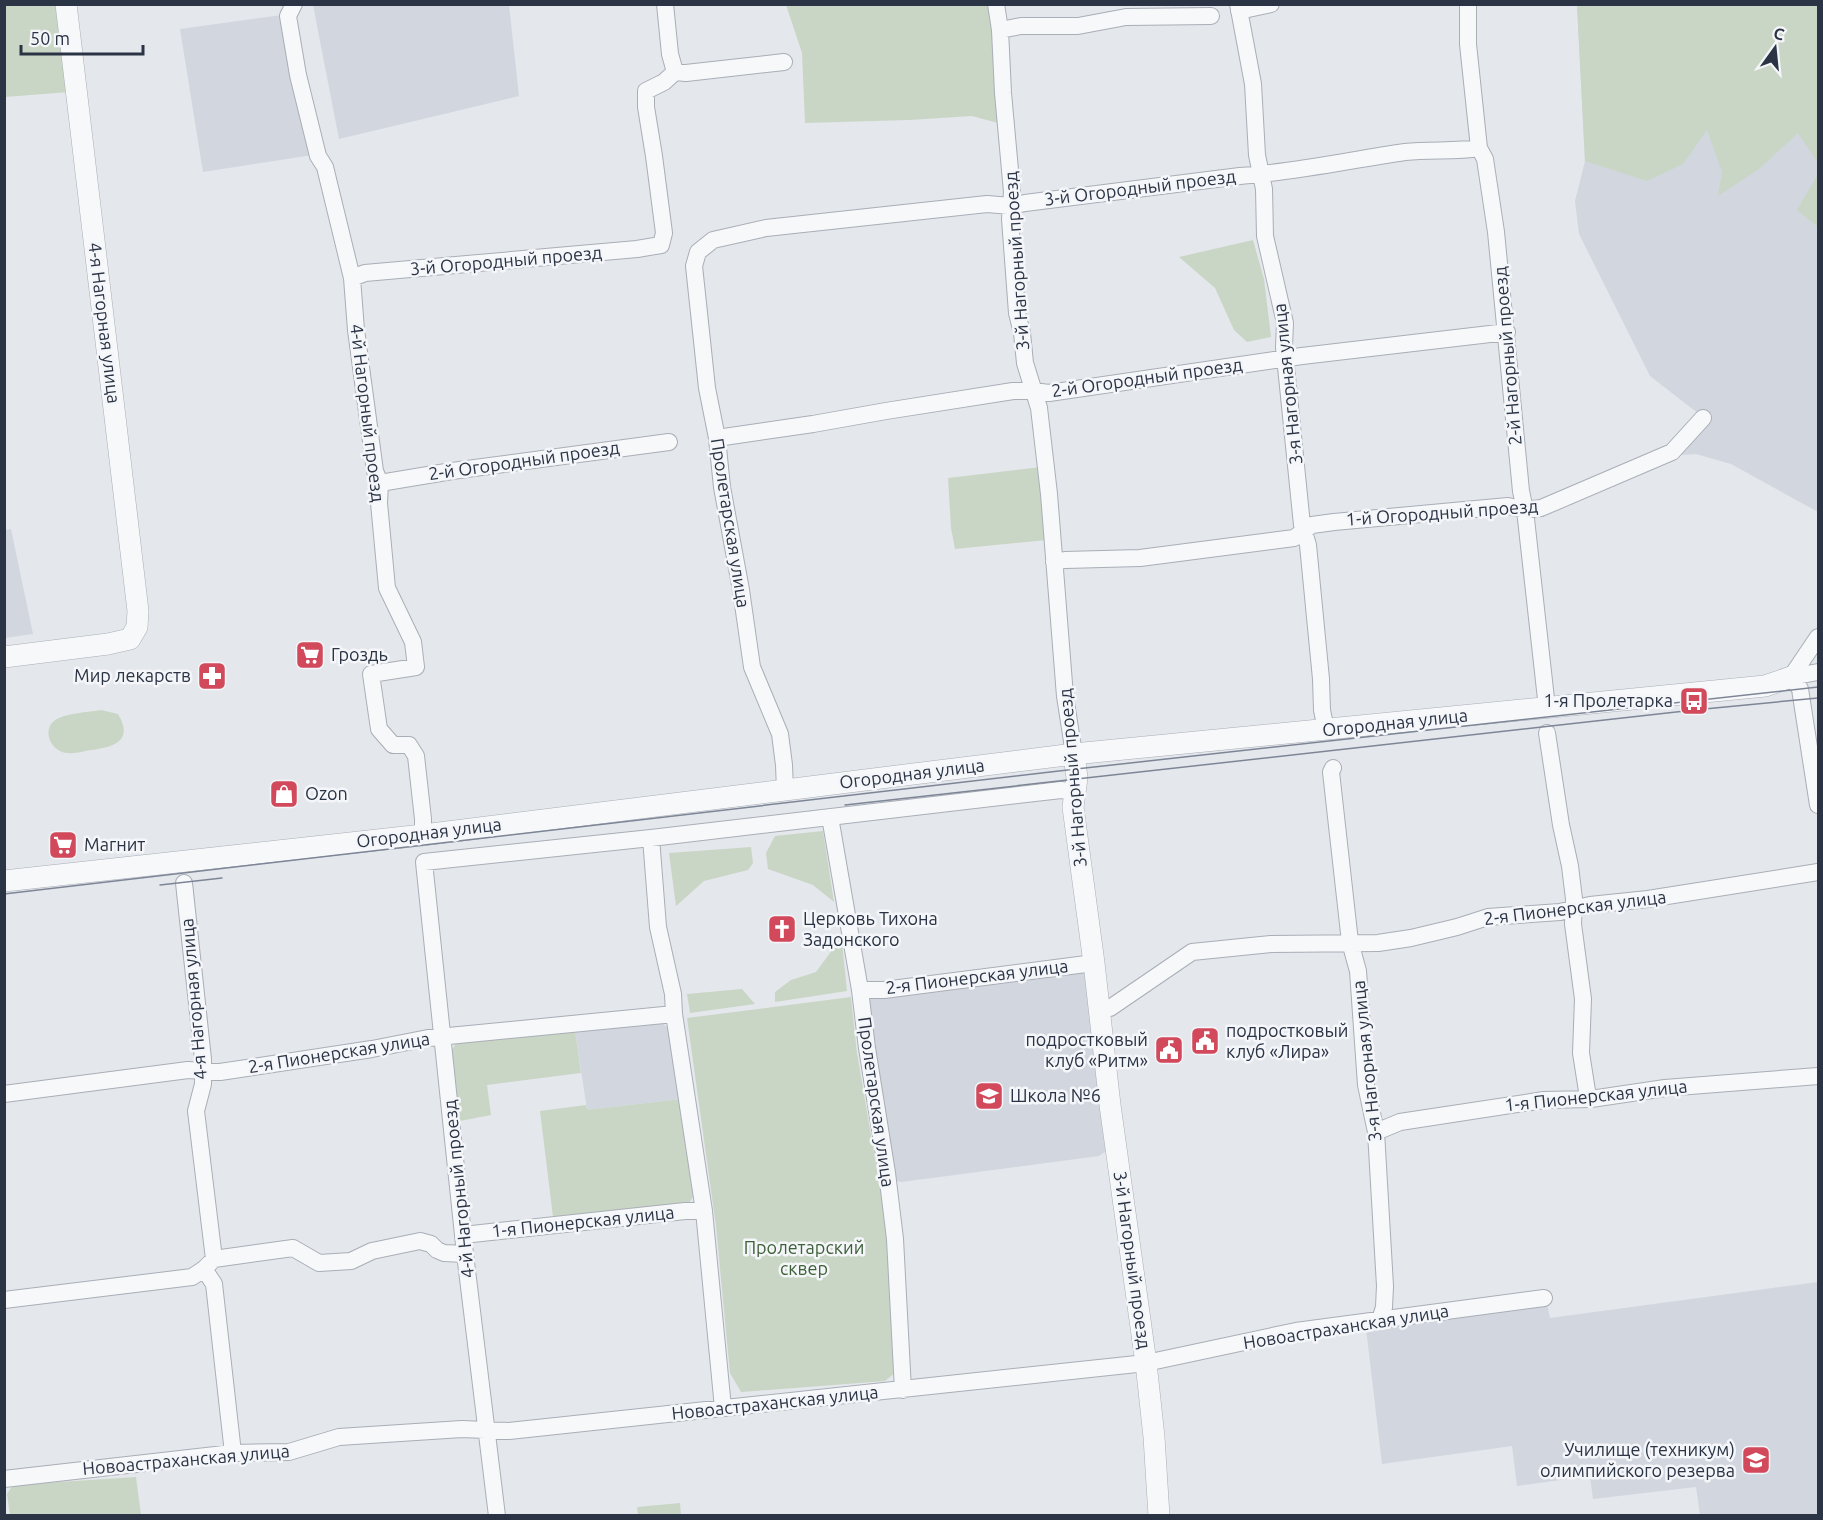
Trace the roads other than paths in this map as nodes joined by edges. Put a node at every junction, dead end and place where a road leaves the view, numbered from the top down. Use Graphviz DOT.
graph roads {
  1 [pos="66,4"];
  2 [pos="294,4"];
  3 [pos="665,4"];
  4 [pos="996,4"];
  5 [pos="1271,4"];
  6 [pos="1468,4"];
  7 [pos="1238,8"];
  8 [pos="1211,16"];
  9 [pos="1000,30"];
  10 [pos="784,62"];
  11 [pos="675,72"];
  12 [pos="1479,148"];
  13 [pos="1260,174"];
  14 [pos="1011,206"];
  15 [pos="698,252"];
  16 [pos="352,278"];
  17 [pos="1507,332"];
  18 [pos="1286,359"];
  19 [pos="1033,391"];
  20 [pos="1703,418"];
  21 [pos="717,438"];
  22 [pos="669,442"];
  23 [pos="380,483"];
  24 [pos="1526,510"];
  25 [pos="1304,532"];
  26 [pos="1054,562"];
  27 [pos="1818,638"];
  28 [pos="4,657"];
  29 [pos="1818,672"];
  30 [pos="1791,677"];
  31 [pos="1547,708"];
  32 [pos="1326,730"];
  33 [pos="1547,733"];
  34 [pos="1074,754"];
  35 [pos="1333,768"];
  36 [pos="785,790"];
  37 [pos="1076,792"];
  38 [pos="1818,805"];
  39 [pos="831,817"];
  40 [pos="423,835"];
  41 [pos="651,838"];
  42 [pos="1818,873"];
  43 [pos="4,881"];
  44 [pos="184,883"];
  45 [pos="1573,908"];
  46 [pos="1350,942"];
  47 [pos="1094,963"];
  48 [pos="860,990"];
  49 [pos="1099,1010"];
  50 [pos="674,1014"];
  51 [pos="443,1037"];
  52 [pos="203,1071"];
  53 [pos="1818,1076"];
  54 [pos="4,1094"];
  55 [pos="1591,1099"];
  56 [pos="1376,1132"];
  57 [pos="704,1211"];
  58 [pos="463,1234"];
  59 [pos="465,1254"];
  60 [pos="209,1264"];
  61 [pos="1544,1298"];
  62 [pos="4,1300"];
  63 [pos="1380,1320"];
  64 [pos="1146,1364"];
  65 [pos="903,1390"];
  66 [pos="723,1408"];
  67 [pos="487,1431"];
  68 [pos="233,1453"];
  69 [pos="4,1479"];
  70 [pos="497,1515"];
  71 [pos="1158,1515"];
  1 -- 28 [label="street, 4-я Нагорная улица"];
  2 -- 16 [label="street, 4-й Нагорный проезд"];
  3 -- 11 [label="street"];
  4 -- 9 [label="street, 3-й Нагорный проезд"];
  5 -- 7 [label="street"];
  6 -- 12 [label="street, 2-й Нагорный проезд"];
  7 -- 13 [label="street, 3-я Нагорная улица"];
  8 -- 9 [label="street"];
  9 -- 14 [label="street, 3-й Нагорный проезд"];
  10 -- 11 [label="street"];
  11 -- 16 [label="street, 3-й Огородный проезд"];
  12 -- 13 [label="street, 3-й Огородный проезд"];
  12 -- 17 [label="street, 2-й Нагорный проезд"];
  13 -- 14 [label="street, 3-й Огородный проезд"];
  13 -- 18 [label="street, 3-я Нагорная улица"];
  14 -- 15 [label="street, 3-й Огородный проезд"];
  14 -- 19 [label="street, 3-й Нагорный проезд"];
  15 -- 21 [label="street, Пролетарская улица"];
  16 -- 23 [label="street, 4-й Нагорный проезд"];
  17 -- 18 [label="street, 2-й Огородный проезд"];
  17 -- 24 [label="street, 2-й Нагорный проезд"];
  18 -- 19 [label="street, 2-й Огородный проезд"];
  18 -- 25 [label="street, 3-я Нагорная улица"];
  19 -- 21 [label="street, 2-й Огородный проезд"];
  19 -- 26 [label="street, 3-й Нагорный проезд"];
  20 -- 24 [label="street, 1-й Огородный проезд"];
  21 -- 36 [label="street, Пролетарская улица"];
  22 -- 23 [label="street, 2-й Огородный проезд"];
  23 -- 40 [label="street, 4-й Нагорный проезд"];
  24 -- 25 [label="street, 1-й Огородный проезд"];
  24 -- 31 [label="street, 2-й Нагорный проезд"];
  25 -- 26 [label="street, 1-й Огородный проезд"];
  25 -- 32 [label="street, 3-я Нагорная улица"];
  26 -- 34 [label="street, 3-й Нагорный проезд"];
  27 -- 30 [label="street"];
  29 -- 30 [label="street, Огородная улица"];
  30 -- 31 [label="street, Огородная улица"];
  30 -- 38 [label="street"];
  31 -- 32 [label="street, Огородная улица"];
  32 -- 34 [label="street, Огородная улица"];
  33 -- 45 [label="street"];
  34 -- 36 [label="street, Огородная улица"];
  34 -- 37 [label="street, 3-й Нагорный проезд"];
  35 -- 46 [label="street, 3-я Нагорная улица"];
  36 -- 40 [label="street, Огородная улица"];
  37 -- 39 [label="street"];
  37 -- 47 [label="street, 3-й Нагорный проезд"];
  39 -- 41 [label="street"];
  39 -- 48 [label="street, Пролетарская улица"];
  40 -- 43 [label="street, Огородная улица"];
  41 -- 50 [label="street"];
  41 -- 51 [label="street, 4-й Нагорный проезд"];
  42 -- 45 [label="street, 2-я Пионерская улица"];
  44 -- 52 [label="street, 4-я Нагорная улица"];
  45 -- 46 [label="street, 2-я Пионерская улица"];
  45 -- 55 [label="street"];
  46 -- 49 [label="street, 2-я Пионерская улица"];
  46 -- 56 [label="street, 3-я Нагорная улица"];
  47 -- 48 [label="street, 2-я Пионерская улица"];
  47 -- 49 [label="street, 3-й Нагорный проезд"];
  48 -- 65 [label="street, Пролетарская улица"];
  49 -- 64 [label="street, 3-й Нагорный проезд"];
  50 -- 51 [label="street, 2-я Пионерская улица"];
  50 -- 57 [label="street"];
  51 -- 52 [label="street, 2-я Пионерская улица"];
  51 -- 58 [label="street, 4-й Нагорный проезд"];
  52 -- 54 [label="street, 2-я Пионерская улица"];
  52 -- 60 [label="street, 4-я Нагорная улица"];
  53 -- 55 [label="street, 1-я Пионерская улица"];
  55 -- 56 [label="street, 1-я Пионерская улица"];
  56 -- 63 [label="street, 3-я Нагорная улица"];
  57 -- 58 [label="street, 1-я Пионерская улица"];
  57 -- 66 [label="street"];
  58 -- 59 [label="street, 4-й Нагорный проезд"];
  59 -- 60 [label="street"];
  59 -- 67 [label="street, 4-й Нагорный проезд"];
  60 -- 62 [label="street"];
  60 -- 68 [label="street, 4-я Нагорная улица"];
  61 -- 63 [label="street, Новоастраханская улица"];
  63 -- 64 [label="street, Новоастраханская улица"];
  64 -- 65 [label="street, Новоастраханская улица"];
  64 -- 71 [label="street, 3-й Нагорный проезд"];
  65 -- 66 [label="street, Новоастраханская улица"];
  66 -- 67 [label="street, Новоастраханская улица"];
  67 -- 68 [label="street, Новоастраханская улица"];
  67 -- 70 [label="street, 4-й Нагорный проезд"];
  68 -- 69 [label="street, Новоастраханская улица"];
}
